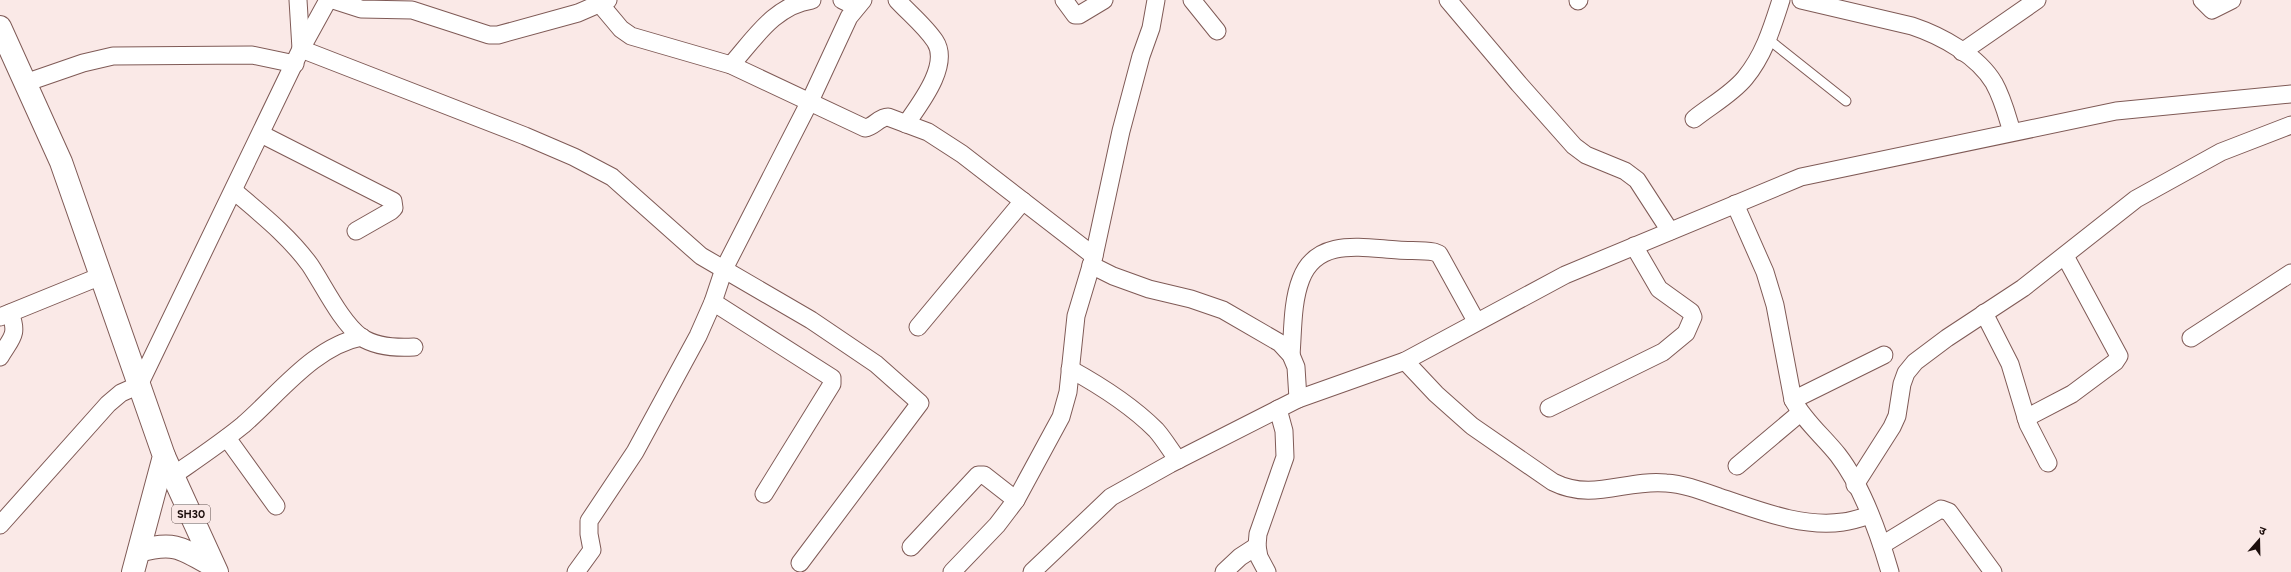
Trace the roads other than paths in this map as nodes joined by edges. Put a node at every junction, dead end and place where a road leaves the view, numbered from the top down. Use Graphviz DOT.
graph roads {
  1 [pos="298,0"];
  2 [pos="328,0"];
  3 [pos="333,0"];
  4 [pos="812,0"];
  5 [pos="897,0"];
  6 [pos="1064,0"];
  7 [pos="1104,0"];
  8 [pos="1156,0"];
  9 [pos="1192,0"];
  10 [pos="1781,0"];
  11 [pos="1801,0"];
  12 [pos="2037,0"];
  13 [pos="2202,0"];
  14 [pos="2232,0"];
  15 [pos="1451,1"];
  16 [pos="604,2"];
  17 [pos="854,2"];
  18 [pos="0,27"];
  19 [pos="1217,31"];
  20 [pos="1768,39"];
  21 [pos="1962,52"];
  22 [pos="6,54"];
  23 [pos="298,56"];
  24 [pos="731,66"];
  25 [pos="25,83"];
  26 [pos="2291,94"];
  27 [pos="2274,95"];
  28 [pos="1846,100"];
  29 [pos="810,101"];
  30 [pos="2291,104"];
  31 [pos="1694,119"];
  32 [pos="906,124"];
  33 [pos="2291,125"];
  34 [pos="2012,132"];
  35 [pos="261,134"];
  36 [pos="234,191"];
  37 [pos="1023,201"];
  38 [pos="1734,204"];
  39 [pos="356,231"];
  40 [pos="1670,231"];
  41 [pos="1634,246"];
  42 [pos="2065,256"];
  43 [pos="1092,261"];
  44 [pos="724,269"];
  45 [pos="2291,273"];
  46 [pos="101,276"];
  47 [pos="713,302"];
  48 [pos="1984,314"];
  49 [pos="5,315"];
  50 [pos="1476,321"];
  51 [pos="918,327"];
  52 [pos="362,337"];
  53 [pos="2191,338"];
  54 [pos="414,347"];
  55 [pos="1884,354"];
  56 [pos="1291,355"];
  57 [pos="0,357"];
  58 [pos="1405,361"];
  59 [pos="1070,369"];
  60 [pos="139,384"];
  61 [pos="1298,399"];
  62 [pos="1796,407"];
  63 [pos="1549,408"];
  64 [pos="1278,410"];
  65 [pos="2026,418"];
  66 [pos="227,438"];
  67 [pos="1178,460"];
  68 [pos="2048,463"];
  69 [pos="169,466"];
  70 [pos="1738,466"];
  71 [pos="1855,484"];
  72 [pos="764,494"];
  73 [pos="1016,500"];
  74 [pos="276,506"];
  75 [pos="1870,515"];
  76 [pos="0,525"];
  77 [pos="1882,545"];
  78 [pos="1257,546"];
  79 [pos="911,547"];
  80 [pos="136,562"];
  81 [pos="800,563"];
  82 [pos="215,569"];
  83 [pos="576,572"];
  84 [pos="952,572"];
  85 [pos="1032,572"];
  86 [pos="1224,572"];
  87 [pos="1267,572"];
  88 [pos="1890,572"];
  89 [pos="1993,572"];
  1 -- 23 [label="street"];
  2 -- 23 [label="street"];
  3 -- 16 [label="street"];
  4 -- 24 [label="street"];
  5 -- 32 [label="street"];
  6 -- 7 [label="street"];
  8 -- 43 [label="street"];
  9 -- 19 [label="street"];
  10 -- 20 [label="street"];
  11 -- 21 [label="street"];
  12 -- 21 [label="street"];
  13 -- 14 [label="street"];
  15 -- 40 [label="street"];
  16 -- 24 [label="street"];
  17 -- 29 [label="street"];
  18 -- 22 [label="main road"];
  20 -- 28 [label="lane"];
  20 -- 31 [label="street"];
  21 -- 34 [label="street"];
  22 -- 25 [label="main road"];
  23 -- 25 [label="street"];
  23 -- 35 [label="street"];
  23 -- 44 [label="street"];
  24 -- 29 [label="street"];
  25 -- 46 [label="main road"];
  26 -- 27 [label="street"];
  27 -- 30 [label="street"];
  27 -- 34 [label="street"];
  29 -- 32 [label="street"];
  29 -- 44 [label="street"];
  32 -- 37 [label="street"];
  33 -- 42 [label="street"];
  34 -- 38 [label="street"];
  35 -- 36 [label="street"];
  35 -- 39 [label="street"];
  36 -- 52 [label="street"];
  36 -- 60 [label="street"];
  37 -- 43 [label="street"];
  37 -- 51 [label="street"];
  38 -- 40 [label="street"];
  38 -- 62 [label="street"];
  40 -- 41 [label="street"];
  41 -- 50 [label="street"];
  41 -- 63 [label="street"];
  42 -- 48 [label="street"];
  42 -- 65 [label="street"];
  43 -- 56 [label="street"];
  43 -- 59 [label="street"];
  44 -- 47 [label="street"];
  44 -- 81 [label="street"];
  45 -- 53 [label="street"];
  46 -- 49 [label="street"];
  46 -- 60 [label="main road"];
  47 -- 72 [label="street"];
  47 -- 83 [label="street"];
  48 -- 65 [label="street"];
  48 -- 71 [label="street"];
  49 -- 57 [label="street"];
  50 -- 56 [label="street"];
  50 -- 58 [label="street"];
  52 -- 54 [label="street"];
  52 -- 66 [label="street"];
  55 -- 62 [label="street"];
  56 -- 61 [label="street"];
  58 -- 61 [label="street"];
  58 -- 75 [label="street"];
  59 -- 67 [label="street"];
  59 -- 73 [label="street"];
  60 -- 69 [label="main road"];
  60 -- 76 [label="street"];
  61 -- 64 [label="street"];
  62 -- 70 [label="street"];
  62 -- 71 [label="street"];
  64 -- 67 [label="street"];
  64 -- 78 [label="street"];
  65 -- 68 [label="street"];
  66 -- 69 [label="street"];
  66 -- 74 [label="street"];
  67 -- 85 [label="street"];
  69 -- 80 [label="main road"];
  69 -- 82 [label="main road, SH30"];
  71 -- 75 [label="street"];
  73 -- 79 [label="street"];
  73 -- 84 [label="street"];
  75 -- 77 [label="street"];
  77 -- 88 [label="street"];
  77 -- 89 [label="street"];
  78 -- 86 [label="street"];
  78 -- 87 [label="street"];
  80 -- 82 [label="main road"];
}
